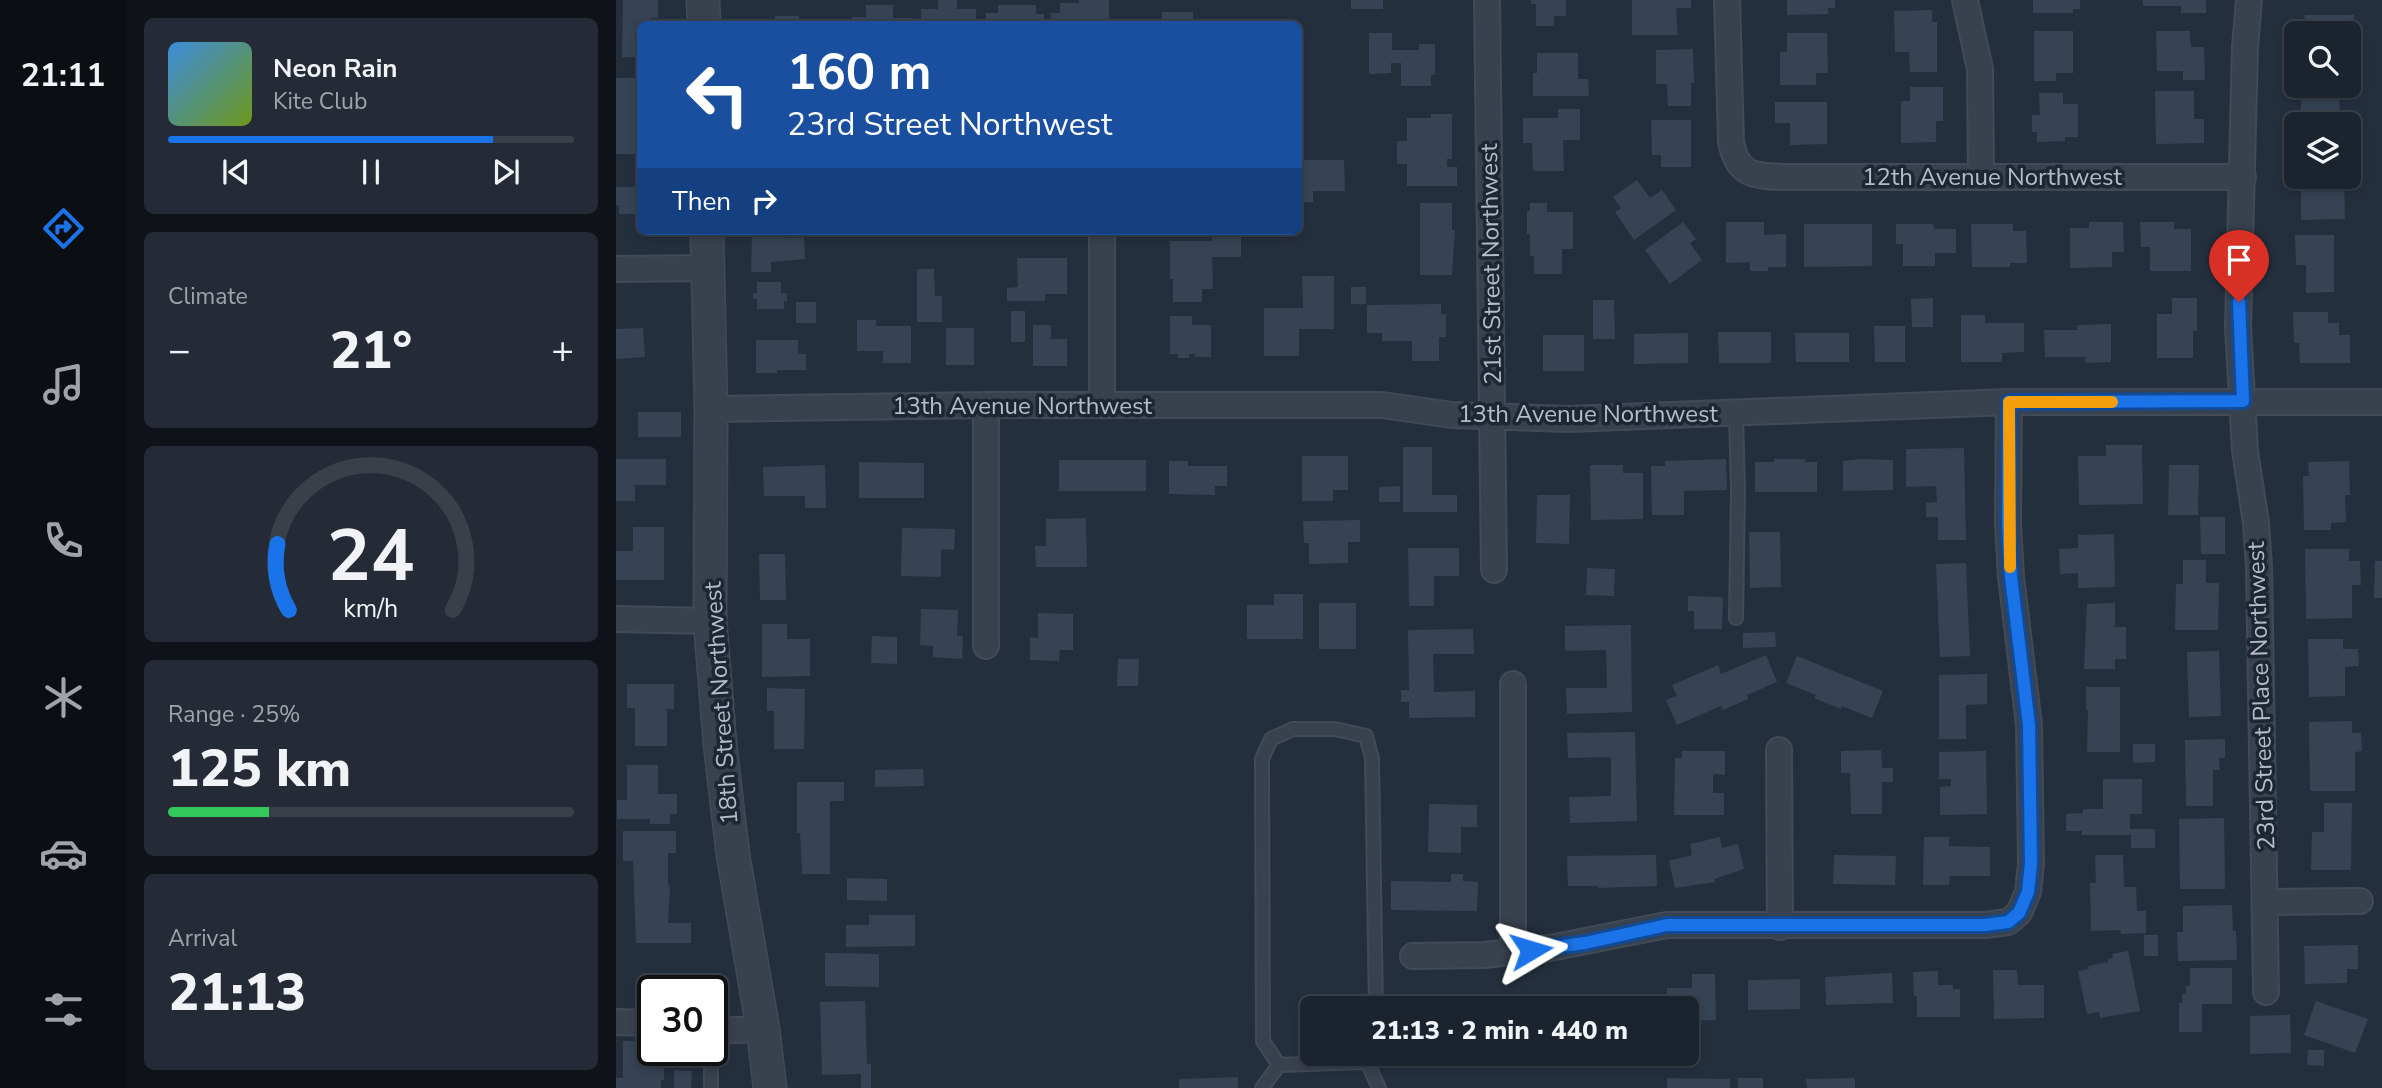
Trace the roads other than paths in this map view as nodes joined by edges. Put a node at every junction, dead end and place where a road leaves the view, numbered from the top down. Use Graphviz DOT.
graph roads {
  1 [pos="703,0"];
  2 [pos="1487,0"];
  3 [pos="1727,0"];
  4 [pos="1965,0"];
  5 [pos="2249,0"];
  6 [pos="704,21"];
  7 [pos="1981,177"];
  8 [pos="2243,177"];
  9 [pos="707,235"];
  10 [pos="1102,235"];
  11 [pos="708,268"];
  12 [pos="616,269"];
  13 [pos="2243,401"];
  14 [pos="2009,402"];
  15 [pos="2382,402"];
  16 [pos="986,405"];
  17 [pos="1102,405"];
  18 [pos="711,409"];
  19 [pos="1736,413"];
  20 [pos="1493,415"];
  21 [pos="1494,570"];
  22 [pos="1736,618"];
  23 [pos="616,619"];
  24 [pos="710,621"];
  25 [pos="986,646"];
  26 [pos="1513,684"];
  27 [pos="1779,750"];
  28 [pos="2360,901"];
  29 [pos="2266,902"];
  30 [pos="1780,926"];
  31 [pos="1513,952"];
  32 [pos="1413,956"];
  33 [pos="2266,992"];
  34 [pos="1376,996"];
  35 [pos="616,1022"];
  36 [pos="637,1023"];
  37 [pos="763,1029"];
  38 [pos="728,1030"];
  39 [pos="1300,1063"];
  40 [pos="1279,1065"];
  41 [pos="711,1066"];
  42 [pos="1371,1066"];
  43 [pos="710,1088"];
  44 [pos="770,1088"];
  45 [pos="1262,1088"];
  46 [pos="1379,1088"];
  1 -- 6 [label="street"];
  2 -- 20 [label="street, 21st Street Northwest"];
  3 -- 7 [label="street, 12th Avenue Northwest"];
  4 -- 7 [label="street"];
  5 -- 8 [label="street, 23rd Street Place Northwest"];
  7 -- 8 [label="street, 12th Avenue Northwest"];
  8 -- 13 [label="street, 23rd Street Place Northwest"];
  9 -- 11 [label="street, 18th Street Northwest"];
  10 -- 17 [label="street"];
  11 -- 12 [label="street"];
  11 -- 18 [label="street, 18th Street Northwest"];
  13 -- 14 [label="street, 13th Avenue Northwest"];
  13 -- 15 [label="street, 13th Avenue Northwest"];
  13 -- 29 [label="street, 23rd Street Place Northwest"];
  14 -- 19 [label="street, 13th Avenue Northwest"];
  14 -- 30 [label="street"];
  16 -- 17 [label="street, 13th Avenue Northwest"];
  16 -- 18 [label="street, 13th Avenue Northwest"];
  16 -- 25 [label="street"];
  17 -- 20 [label="street, 13th Avenue Northwest"];
  18 -- 24 [label="street, 18th Street Northwest"];
  19 -- 20 [label="street, 13th Avenue Northwest"];
  19 -- 22 [label="lane"];
  20 -- 21 [label="street, 21st Street Northwest"];
  23 -- 24 [label="street"];
  24 -- 37 [label="street, 18th Street Northwest"];
  26 -- 31 [label="street"];
  27 -- 30 [label="street"];
  28 -- 29 [label="street"];
  29 -- 33 [label="street, 23rd Street Place Northwest"];
  30 -- 31 [label="street"];
  31 -- 32 [label="street"];
  34 -- 40 [label="lane"];
  35 -- 36 [label="street"];
  37 -- 38 [label="street"];
  37 -- 44 [label="street, 18th Street Northwest"];
  39 -- 40 [label="lane"];
  40 -- 45 [label="lane"];
  41 -- 43 [label="lane"];
  42 -- 46 [label="lane"];
}
